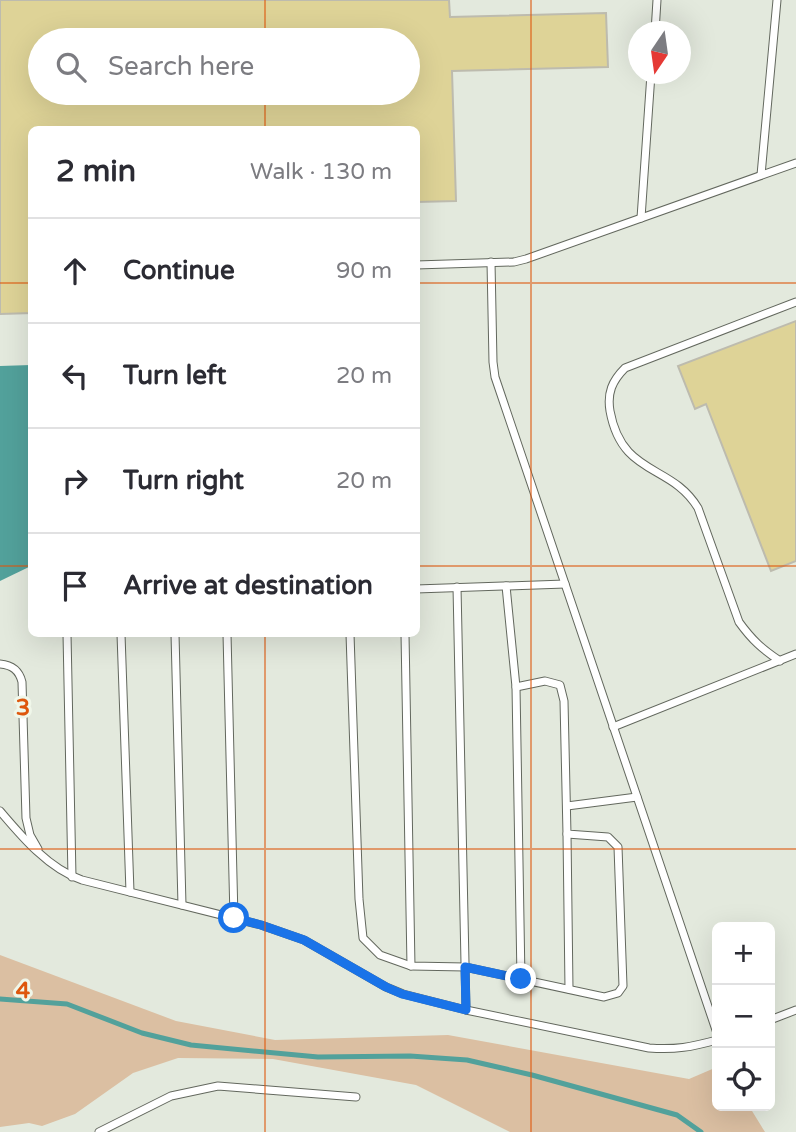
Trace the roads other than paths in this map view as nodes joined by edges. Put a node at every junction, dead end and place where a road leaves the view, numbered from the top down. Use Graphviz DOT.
graph roads {
  1 [pos="657,0"];
  2 [pos="777,0"];
  3 [pos="656,21"];
  4 [pos="650,84"];
  5 [pos="796,163"];
  6 [pos="761,175"];
  7 [pos="641,218"];
  8 [pos="491,262"];
  9 [pos="420,265"];
  10 [pos="796,302"];
  11 [pos="565,584"];
  12 [pos="506,586"];
  13 [pos="457,587"];
  14 [pos="420,589"];
  15 [pos="67,637"];
  16 [pos="121,637"];
  17 [pos="175,637"];
  18 [pos="227,637"];
  19 [pos="351,637"];
  20 [pos="405,637"];
  21 [pos="796,654"];
  22 [pos="780,661"];
  23 [pos="0,664"];
  24 [pos="516,687"];
  25 [pos="614,727"];
  26 [pos="637,797"];
  27 [pos="567,806"];
  28 [pos="0,811"];
  29 [pos="568,834"];
  30 [pos="40,853"];
  31 [pos="72,877"];
  32 [pos="130,892"];
  33 [pos="181,905"];
  34 [pos="234,918"];
  35 [pos="411,966"];
  36 [pos="465,967"];
  37 [pos="521,979"];
  38 [pos="569,989"];
  39 [pos="466,1010"];
  40 [pos="796,1010"];
  41 [pos="712,1018"];
  42 [pos="775,1018"];
  43 [pos="712,1041"];
  44 [pos="356,1097"];
  45 [pos="99,1132"];
  1 -- 3 [label="lane"];
  2 -- 6 [label="lane"];
  4 -- 7 [label="lane"];
  5 -- 6 [label="lane"];
  6 -- 7 [label="lane"];
  7 -- 8 [label="lane"];
  8 -- 9 [label="lane"];
  8 -- 11 [label="lane"];
  10 -- 22 [label="lane"];
  11 -- 12 [label="lane"];
  11 -- 25 [label="lane"];
  12 -- 13 [label="lane"];
  12 -- 24 [label="lane"];
  13 -- 14 [label="lane"];
  13 -- 36 [label="lane"];
  15 -- 31 [label="lane"];
  16 -- 32 [label="lane"];
  17 -- 33 [label="lane"];
  18 -- 34 [label="lane"];
  19 -- 35 [label="lane"];
  20 -- 35 [label="lane"];
  21 -- 22 [label="lane"];
  22 -- 25 [label="lane"];
  23 -- 30 [label="lane"];
  24 -- 27 [label="lane"];
  24 -- 37 [label="lane"];
  25 -- 26 [label="lane"];
  26 -- 27 [label="lane"];
  26 -- 41 [label="lane"];
  27 -- 29 [label="lane"];
  28 -- 30 [label="lane"];
  29 -- 38 [label="lane"];
  29 -- 38 [label="lane"];
  30 -- 31 [label="lane"];
  31 -- 32 [label="lane"];
  32 -- 33 [label="lane"];
  33 -- 34 [label="lane"];
  34 -- 39 [label="lane"];
  35 -- 36 [label="lane"];
  36 -- 37 [label="lane"];
  36 -- 39 [label="lane"];
  37 -- 38 [label="lane"];
  39 -- 43 [label="lane"];
  40 -- 42 [label="lane"];
  44 -- 45 [label="lane"];
}
